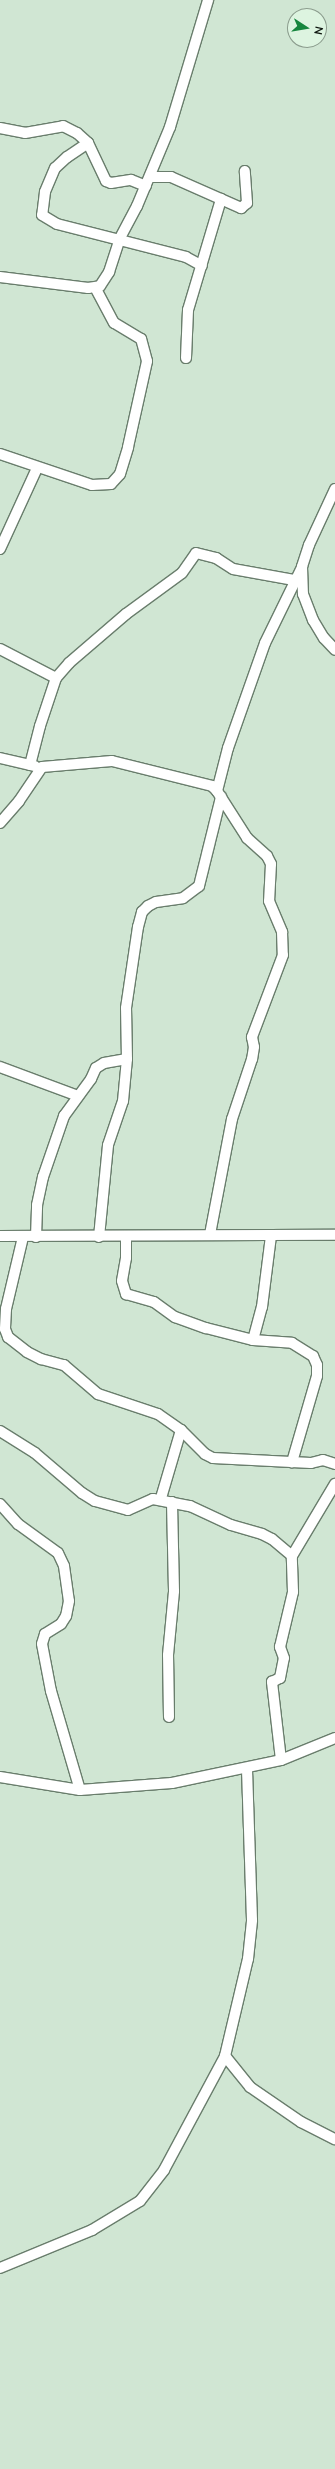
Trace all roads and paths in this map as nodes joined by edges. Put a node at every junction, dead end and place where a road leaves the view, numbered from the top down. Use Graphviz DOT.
graph roads {
  1 [pos="208,0"];
  2 [pos="0,128"];
  3 [pos="88,144"];
  4 [pos="246,171"];
  5 [pos="148,182"];
  6 [pos="221,199"];
  7 [pos="120,238"];
  8 [pos="202,266"];
  9 [pos="0,277"];
  10 [pos="95,288"];
  11 [pos="186,358"];
  12 [pos="0,454"];
  13 [pos="37,468"];
  14 [pos="335,489"];
  15 [pos="0,549"];
  16 [pos="302,567"];
  17 [pos="294,580"];
  18 [pos="0,648"];
  19 [pos="335,650"];
  20 [pos="56,678"];
  21 [pos="0,758"];
  22 [pos="30,765"];
  23 [pos="42,767"];
  24 [pos="219,794"];
  25 [pos="0,823"];
  26 [pos="126,1059"];
  27 [pos="0,1067"];
  28 [pos="78,1096"];
  29 [pos="210,1234"];
  30 [pos="335,1235"];
  31 [pos="0,1236"];
  32 [pos="126,1236"];
  33 [pos="271,1236"];
  34 [pos="23,1237"];
  35 [pos="36,1237"];
  36 [pos="99,1237"];
  37 [pos="253,1340"];
  38 [pos="181,1430"];
  39 [pos="0,1431"];
  40 [pos="292,1462"];
  41 [pos="335,1464"];
  42 [pos="335,1484"];
  43 [pos="161,1498"];
  44 [pos="172,1502"];
  45 [pos="0,1504"];
  46 [pos="292,1556"];
  47 [pos="169,1717"];
  48 [pos="335,1738"];
  49 [pos="281,1760"];
  50 [pos="247,1769"];
  51 [pos="0,1777"];
  52 [pos="80,1790"];
  53 [pos="225,2056"];
  54 [pos="335,2139"];
  55 [pos="0,2268"];
  1 -- 5 [label="street"];
  2 -- 3 [label="street"];
  3 -- 5 [label="street"];
  3 -- 7 [label="street"];
  4 -- 6 [label="street"];
  5 -- 6 [label="street"];
  5 -- 7 [label="street"];
  6 -- 8 [label="street"];
  7 -- 8 [label="street"];
  7 -- 10 [label="street"];
  8 -- 11 [label="street"];
  9 -- 10 [label="street"];
  10 -- 13 [label="street"];
  12 -- 13 [label="street"];
  13 -- 15 [label="street"];
  14 -- 16 [label="street"];
  16 -- 17 [label="street"];
  16 -- 19 [label="street"];
  17 -- 20 [label="street"];
  17 -- 24 [label="street"];
  18 -- 20 [label="street"];
  20 -- 22 [label="street"];
  21 -- 22 [label="street"];
  22 -- 23 [label="street"];
  23 -- 24 [label="street"];
  23 -- 25 [label="street"];
  24 -- 26 [label="street"];
  24 -- 29 [label="street"];
  26 -- 28 [label="street"];
  26 -- 36 [label="street"];
  27 -- 28 [label="street"];
  28 -- 35 [label="street"];
  29 -- 32 [label="street"];
  29 -- 33 [label="street"];
  30 -- 33 [label="street"];
  31 -- 34 [label="street"];
  32 -- 36 [label="street"];
  32 -- 37 [label="street"];
  33 -- 37 [label="street"];
  34 -- 35 [label="street"];
  34 -- 38 [label="street"];
  35 -- 36 [label="street"];
  37 -- 40 [label="street"];
  38 -- 40 [label="street"];
  38 -- 43 [label="street"];
  39 -- 43 [label="street"];
  40 -- 41 [label="street"];
  42 -- 46 [label="street"];
  43 -- 44 [label="street"];
  44 -- 46 [label="street"];
  44 -- 47 [label="street"];
  45 -- 52 [label="street"];
  46 -- 49 [label="street"];
  48 -- 49 [label="street"];
  49 -- 50 [label="street"];
  50 -- 52 [label="street"];
  50 -- 53 [label="street"];
  51 -- 52 [label="street"];
  53 -- 54 [label="street"];
  53 -- 55 [label="street"];
}
